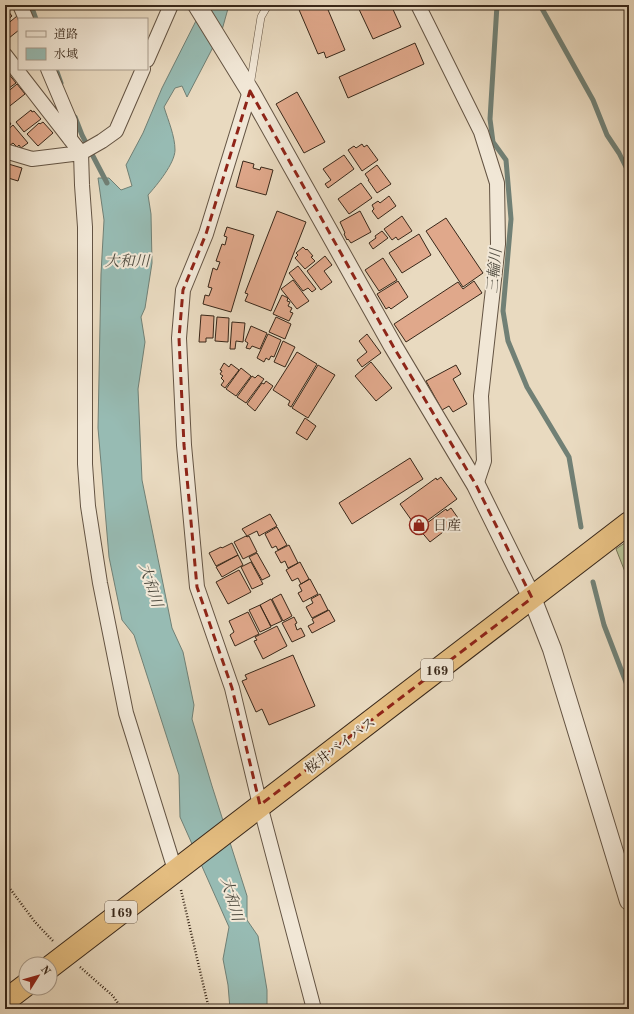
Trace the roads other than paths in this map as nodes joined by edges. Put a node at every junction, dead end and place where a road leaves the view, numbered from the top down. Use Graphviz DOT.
graph roads {
  1 [pos="20,5"];
  2 [pos="171,5"];
  3 [pos="198,5"];
  4 [pos="268,5"];
  5 [pos="418,5"];
  6 [pos="26,18"];
  7 [pos="5,55"];
  8 [pos="148,58"];
  9 [pos="48,70"];
  10 [pos="143,70"];
  11 [pos="250,91"];
  12 [pos="70,139"];
  13 [pos="5,151"];
  14 [pos="81,153"];
  15 [pos="476,485"];
  16 [pos="629,523"];
  17 [pos="532,598"];
  18 [pos="252,811"];
  19 [pos="175,870"];
  20 [pos="629,901"];
  21 [pos="61,958"];
  22 [pos="18,991"];
  23 [pos="5,1001"];
  24 [pos="314,1009"];
  1 -- 6 [label="street"];
  2 -- 8 [label="street"];
  3 -- 11 [label="street"];
  4 -- 11 [label="lane"];
  5 -- 15 [label="street"];
  7 -- 12 [label="street"];
  9 -- 12 [label="street"];
  10 -- 14 [label="street"];
  11 -- 15 [label="street"];
  11 -- 18 [label="street"];
  12 -- 14 [label="street"];
  13 -- 14 [label="street"];
  14 -- 19 [label="street"];
  15 -- 17 [label="street"];
  16 -- 17 [label="highway, 桜井バイパス / 169"];
  17 -- 18 [label="highway, 桜井バイパス / 169"];
  17 -- 20 [label="street"];
  18 -- 19 [label="highway, 桜井バイパス / 169"];
  18 -- 24 [label="street"];
  19 -- 21 [label="highway, 桜井バイパス / 169"];
  22 -- 23 [label="highway"];
}
